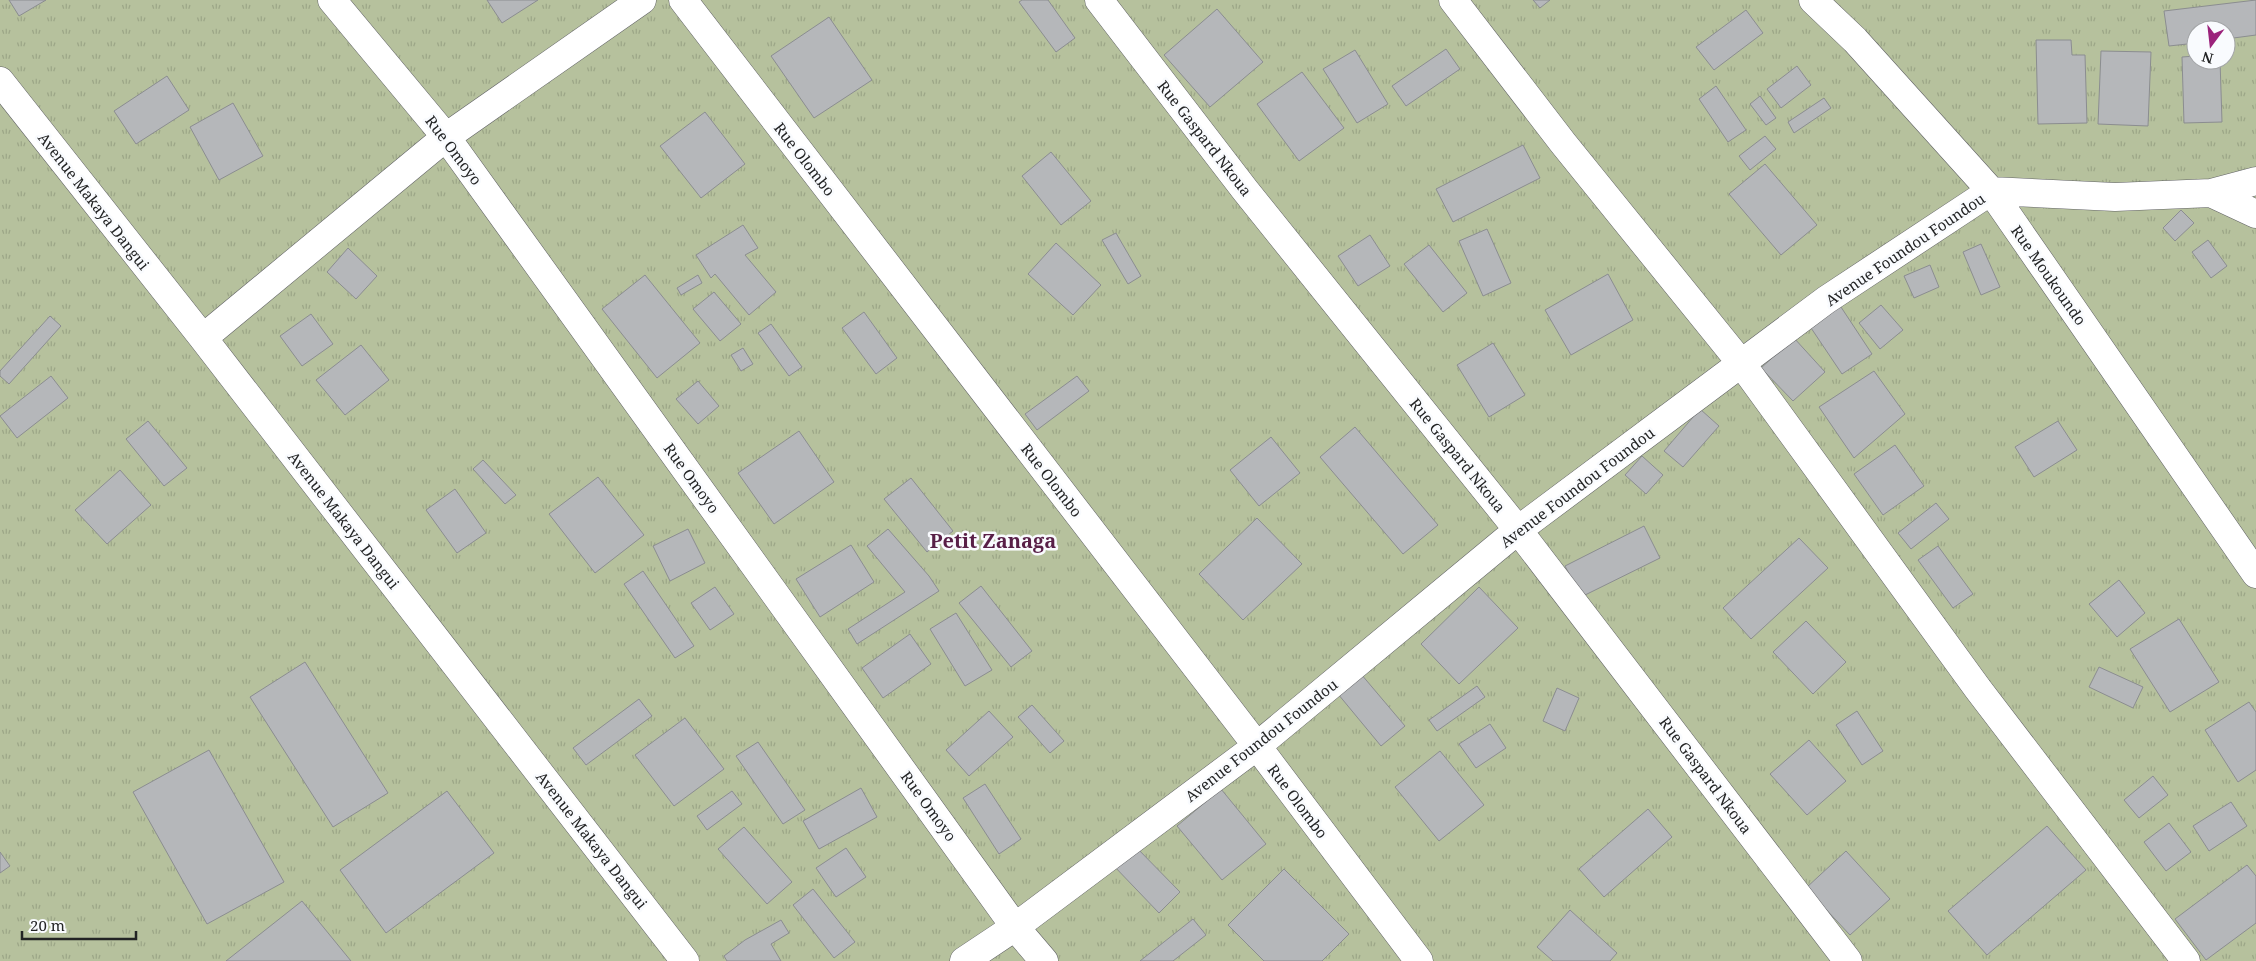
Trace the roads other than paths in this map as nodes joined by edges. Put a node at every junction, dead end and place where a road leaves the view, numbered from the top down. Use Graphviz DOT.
graph roads {
  1 [pos="332,0"];
  2 [pos="642,0"];
  3 [pos="683,0"];
  4 [pos="1099,0"];
  5 [pos="1453,0"];
  6 [pos="1812,0"];
  7 [pos="0,81"];
  8 [pos="446,137"];
  9 [pos="2256,180"];
  10 [pos="1991,191"];
  11 [pos="2211,193"];
  12 [pos="2256,214"];
  13 [pos="202,338"];
  14 [pos="1740,363"];
  15 [pos="1518,530"];
  16 [pos="2256,574"];
  17 [pos="1257,746"];
  18 [pos="1015,927"];
  19 [pos="685,961"];
  20 [pos="964,961"];
  21 [pos="1044,961"];
  22 [pos="1419,961"];
  23 [pos="1848,961"];
  24 [pos="2186,961"];
  1 -- 8 [label="street, Rue Omoyo"];
  2 -- 8 [label="street"];
  3 -- 17 [label="street, Rue Olombo"];
  4 -- 15 [label="street, Rue Gaspard Nkoua"];
  5 -- 14 [label="street"];
  6 -- 10 [label="street, Rue Moukoundo"];
  7 -- 13 [label="street, Avenue Makaya Dangui"];
  8 -- 13 [label="street"];
  8 -- 18 [label="street, Rue Omoyo"];
  9 -- 11 [label="street, Avenue Foundou Foundou"];
  10 -- 11 [label="street, Avenue Foundou Foundou"];
  10 -- 14 [label="street, Avenue Foundou Foundou"];
  10 -- 16 [label="street, Rue Moukoundo"];
  11 -- 12 [label="street"];
  13 -- 19 [label="street, Avenue Makaya Dangui"];
  14 -- 15 [label="street, Avenue Foundou Foundou"];
  14 -- 24 [label="street"];
  15 -- 17 [label="street, Avenue Foundou Foundou"];
  15 -- 23 [label="street, Rue Gaspard Nkoua"];
  17 -- 18 [label="street, Avenue Foundou Foundou"];
  17 -- 22 [label="street, Rue Olombo"];
  18 -- 20 [label="street, Avenue Foundou Foundou"];
  18 -- 21 [label="street, Rue Omoyo"];
}
